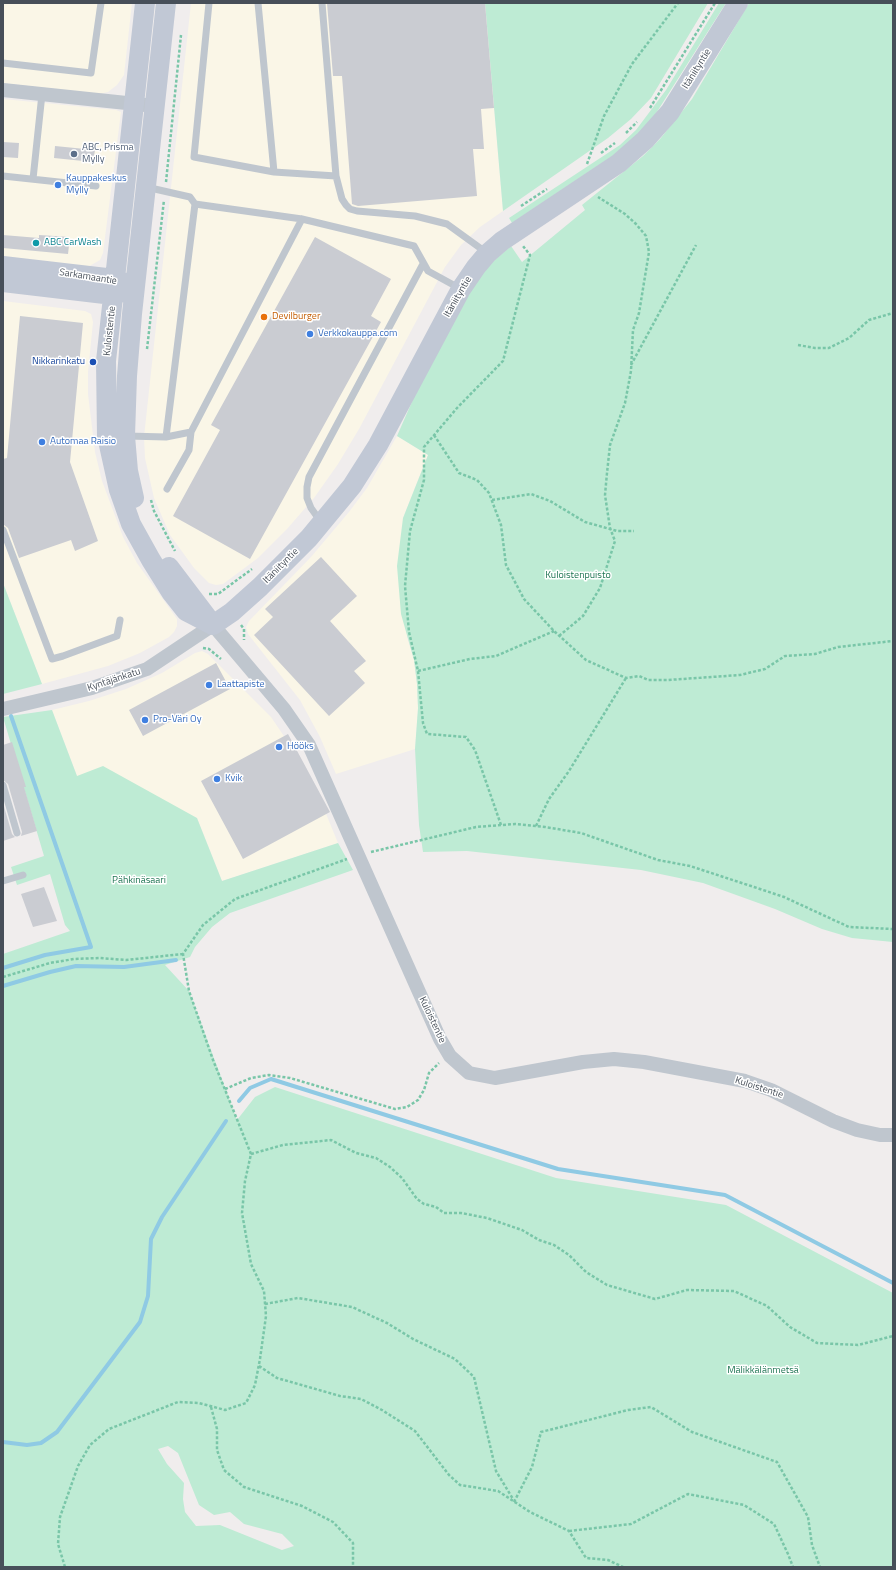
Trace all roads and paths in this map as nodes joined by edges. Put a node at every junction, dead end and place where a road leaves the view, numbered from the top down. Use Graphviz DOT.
graph roads {
  1 [pos="101,3"];
  2 [pos="145,3"];
  3 [pos="166,3"];
  4 [pos="209,3"];
  5 [pos="258,3"];
  6 [pos="322,3"];
  7 [pos="678,3"];
  8 [pos="738,3"];
  9 [pos="181,34"];
  10 [pos="3,63"];
  11 [pos="3,90"];
  12 [pos="42,94"];
  13 [pos="134,104"];
  14 [pos="155,106"];
  15 [pos="587,164"];
  16 [pos="274,172"];
  17 [pos="3,176"];
  18 [pos="336,176"];
  19 [pos="33,179"];
  20 [pos="96,186"];
  21 [pos="155,188"];
  22 [pos="594,195"];
  23 [pos="195,204"];
  24 [pos="302,219"];
  25 [pos="522,244"];
  26 [pos="696,245"];
  27 [pos="487,254"];
  28 [pos="423,264"];
  29 [pos="3,266"];
  30 [pos="3,282"];
  31 [pos="114,287"];
  32 [pos="135,288"];
  33 [pos="461,289"];
  34 [pos="893,313"];
  35 [pos="798,345"];
  36 [pos="147,351"];
  37 [pos="631,365"];
  38 [pos="191,432"];
  39 [pos="434,435"];
  40 [pos="116,436"];
  41 [pos="166,437"];
  42 [pos="167,489"];
  43 [pos="149,493"];
  44 [pos="492,500"];
  45 [pos="322,524"];
  46 [pos="610,528"];
  47 [pos="3,530"];
  48 [pos="634,532"];
  49 [pos="179,557"];
  50 [pos="120,620"];
  51 [pos="213,624"];
  52 [pos="554,631"];
  53 [pos="559,636"];
  54 [pos="893,641"];
  55 [pos="202,648"];
  56 [pos="220,659"];
  57 [pos="418,671"];
  58 [pos="626,678"];
  59 [pos="3,710"];
  60 [pos="3,785"];
  61 [pos="501,825"];
  62 [pos="536,826"];
  63 [pos="17,833"];
  64 [pos="359,855"];
  65 [pos="23,875"];
  66 [pos="3,881"];
  67 [pos="893,929"];
  68 [pos="183,954"];
  69 [pos="3,977"];
  70 [pos="450,1056"];
  71 [pos="225,1089"];
  72 [pos="893,1135"];
  73 [pos="251,1154"];
  74 [pos="265,1304"];
  75 [pos="893,1336"];
  76 [pos="259,1366"];
  77 [pos="212,1406"];
  78 [pos="514,1502"];
  79 [pos="569,1531"];
  80 [pos="64,1567"];
  81 [pos="353,1567"];
  82 [pos="623,1567"];
  83 [pos="793,1567"];
  84 [pos="820,1567"];
  1 -- 10 [label="lane"];
  2 -- 13 [label="street, Kuloistentie"];
  3 -- 14 [label="street, Kuloistentie"];
  4 -- 16 [label="lane"];
  5 -- 16 [label="lane"];
  6 -- 18 [label="lane"];
  7 -- 15 [label="path"];
  8 -- 27 [label="street, Itäniityntie"];
  9 -- 21 [label="path"];
  11 -- 12 [label="street"];
  12 -- 13 [label="street"];
  12 -- 19 [label="lane"];
  13 -- 14 [label="street"];
  13 -- 31 [label="street, Kuloistentie"];
  14 -- 21 [label="street, Kuloistentie"];
  16 -- 18 [label="lane"];
  17 -- 19 [label="lane"];
  18 -- 27 [label="lane"];
  19 -- 20 [label="lane"];
  21 -- 23 [label="lane"];
  21 -- 32 [label="street, Kuloistentie"];
  21 -- 36 [label="path"];
  22 -- 37 [label="path"];
  23 -- 24 [label="lane"];
  23 -- 41 [label="lane"];
  24 -- 28 [label="lane"];
  24 -- 38 [label="lane"];
  25 -- 39 [label="path"];
  26 -- 37 [label="path"];
  27 -- 33 [label="street, Itäniityntie"];
  28 -- 33 [label="lane"];
  28 -- 45 [label="lane"];
  29 -- 31 [label="street, Sarkamaantie"];
  30 -- 31 [label="street, Sarkamaantie"];
  31 -- 32 [label="street, Sarkamaantie"];
  31 -- 40 [label="street, Kuloistentie"];
  32 -- 40 [label="street, Kuloistentie"];
  33 -- 45 [label="street, Itäniityntie"];
  34 -- 35 [label="path"];
  37 -- 46 [label="path"];
  38 -- 41 [label="lane"];
  38 -- 42 [label="lane"];
  39 -- 44 [label="path"];
  39 -- 57 [label="path"];
  40 -- 41 [label="lane"];
  40 -- 51 [label="street, Kuloistentie"];
  43 -- 49 [label="path"];
  44 -- 46 [label="path"];
  44 -- 52 [label="path"];
  45 -- 51 [label="street, Itäniityntie"];
  46 -- 48 [label="path"];
  46 -- 53 [label="path"];
  47 -- 50 [label="lane"];
  51 -- 59 [label="street, Kyntäjänkatu"];
  51 -- 64 [label="street, Kuloistentie"];
  52 -- 53 [label="path"];
  52 -- 57 [label="path"];
  53 -- 58 [label="path"];
  54 -- 58 [label="path"];
  55 -- 56 [label="path"];
  57 -- 61 [label="path"];
  58 -- 62 [label="path"];
  60 -- 63 [label="lane"];
  61 -- 62 [label="path"];
  61 -- 64 [label="path"];
  62 -- 67 [label="path"];
  64 -- 68 [label="path"];
  64 -- 70 [label="street, Kuloistentie"];
  65 -- 66 [label="lane"];
  68 -- 69 [label="path"];
  68 -- 73 [label="path"];
  70 -- 71 [label="path"];
  70 -- 72 [label="street, Kuloistentie"];
  73 -- 74 [label="path"];
  73 -- 75 [label="path"];
  74 -- 76 [label="path"];
  74 -- 78 [label="path"];
  76 -- 77 [label="path"];
  76 -- 78 [label="path"];
  77 -- 80 [label="path"];
  77 -- 81 [label="path"];
  78 -- 79 [label="path"];
  78 -- 84 [label="path"];
  79 -- 82 [label="path"];
  79 -- 83 [label="path"];
}
